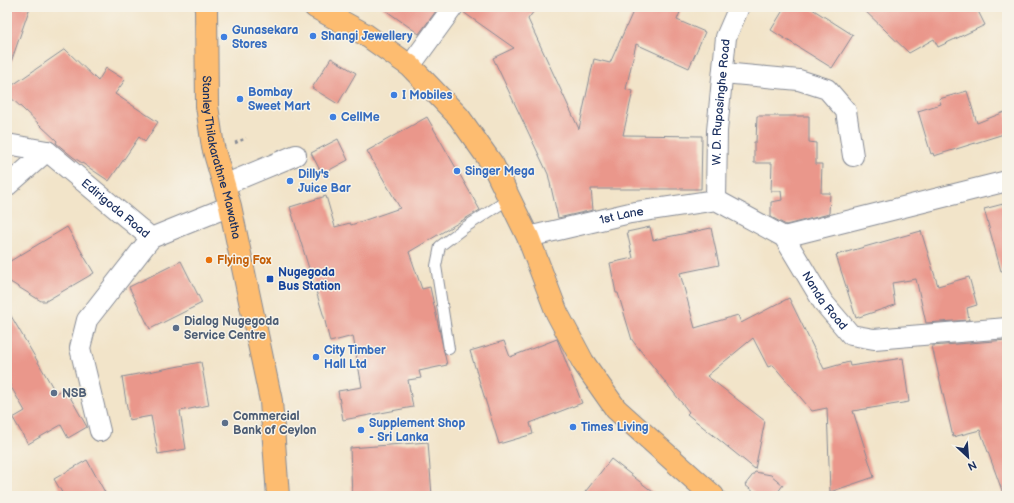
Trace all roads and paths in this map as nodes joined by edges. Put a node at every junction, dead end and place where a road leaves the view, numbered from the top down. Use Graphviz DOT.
graph roads {
  1 [pos="206,7"];
  2 [pos="315,7"];
  3 [pos="453,7"];
  4 [pos="739,7"];
  5 [pos="410,66"];
  6 [pos="723,73"];
  7 [pos="7,144"];
  8 [pos="47,151"];
  9 [pos="296,155"];
  10 [pos="853,156"];
  11 [pos="1007,181"];
  12 [pos="224,185"];
  13 [pos="7,186"];
  14 [pos="509,199"];
  15 [pos="716,200"];
  16 [pos="230,206"];
  17 [pos="528,237"];
  18 [pos="151,238"];
  19 [pos="784,238"];
  20 [pos="1007,328"];
  21 [pos="449,349"];
  22 [pos="100,431"];
  23 [pos="278,496"];
  24 [pos="713,496"];
  1 -- 12 [label="main road, Stanley Thilakarathne Mawatha"];
  2 -- 5 [label="main road"];
  3 -- 5 [label="street"];
  4 -- 6 [label="street, W. D. Rupasinghe Road"];
  5 -- 14 [label="main road"];
  6 -- 10 [label="street"];
  6 -- 15 [label="street, W. D. Rupasinghe Road"];
  7 -- 8 [label="street, Edirigoda Road"];
  8 -- 13 [label="street"];
  8 -- 18 [label="street, Edirigoda Road"];
  9 -- 12 [label="street"];
  11 -- 19 [label="street"];
  12 -- 16 [label="main road, Stanley Thilakarathne Mawatha"];
  14 -- 17 [label="main road"];
  14 -- 21 [label="lane"];
  15 -- 17 [label="street, 1st Lane"];
  15 -- 19 [label="street, Nanda Road"];
  16 -- 18 [label="street, Edirigoda Road"];
  16 -- 23 [label="main road, Stanley Thilakarathne Mawatha"];
  17 -- 24 [label="main road"];
  18 -- 22 [label="street"];
  19 -- 20 [label="street, Nanda Road"];
}
